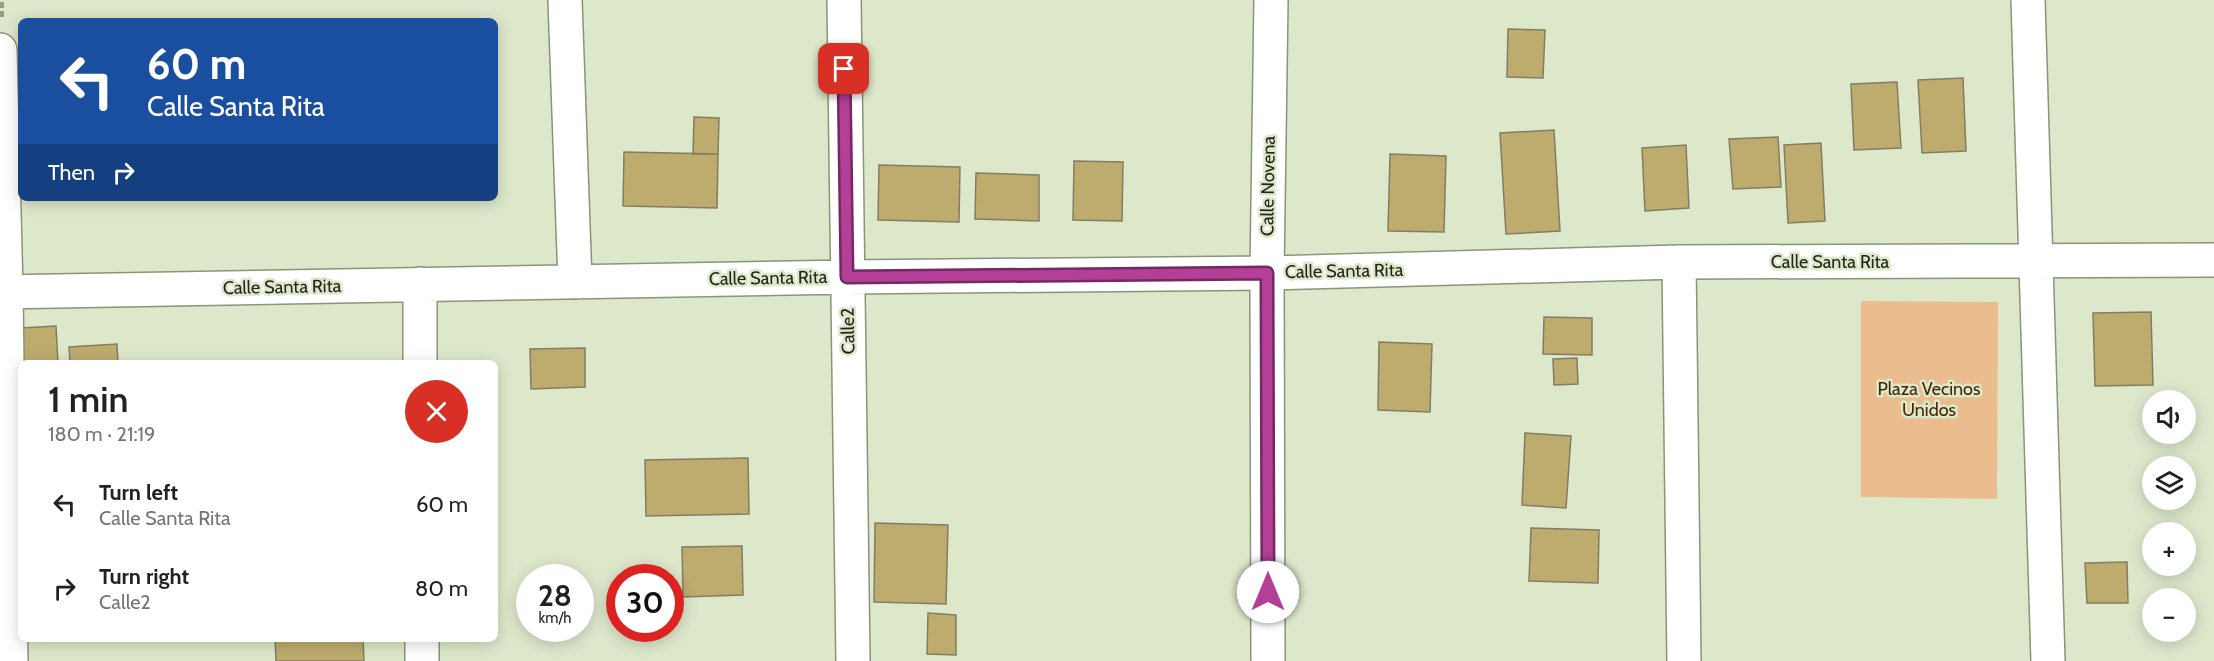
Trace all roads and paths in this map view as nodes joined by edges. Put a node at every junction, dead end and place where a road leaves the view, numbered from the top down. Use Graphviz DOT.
graph roads {
  1 [pos="565,0"];
  2 [pos="844,0"];
  3 [pos="1271,0"];
  4 [pos="2028,0"];
  5 [pos="0,50"];
  6 [pos="2214,260"];
  7 [pos="2036,261"];
  8 [pos="1679,262"];
  9 [pos="1267,273"];
  10 [pos="847,277"];
  11 [pos="575,282"];
  12 [pos="420,284"];
  13 [pos="3,291"];
  14 [pos="420,360"];
  15 [pos="422,642"];
  16 [pos="11,661"];
  17 [pos="422,661"];
  18 [pos="854,661"];
  19 [pos="1268,661"];
  20 [pos="1684,661"];
  21 [pos="2048,661"];
  1 -- 11 [label="street"];
  2 -- 10 [label="street, Calle2"];
  3 -- 9 [label="street, Calle Novena"];
  4 -- 7 [label="street"];
  5 -- 13 [label="street"];
  6 -- 7 [label="street, Calle Santa Rita"];
  7 -- 8 [label="street, Calle Santa Rita"];
  7 -- 21 [label="street"];
  8 -- 9 [label="street, Calle Santa Rita"];
  8 -- 20 [label="street"];
  9 -- 10 [label="street, Calle Santa Rita"];
  9 -- 19 [label="street, Calle Novena"];
  10 -- 11 [label="street, Calle Santa Rita"];
  10 -- 18 [label="street, Calle2"];
  11 -- 12 [label="street, Calle Santa Rita"];
  12 -- 13 [label="street, Calle Santa Rita"];
  12 -- 14 [label="street"];
  13 -- 16 [label="street"];
  15 -- 17 [label="street"];
}
